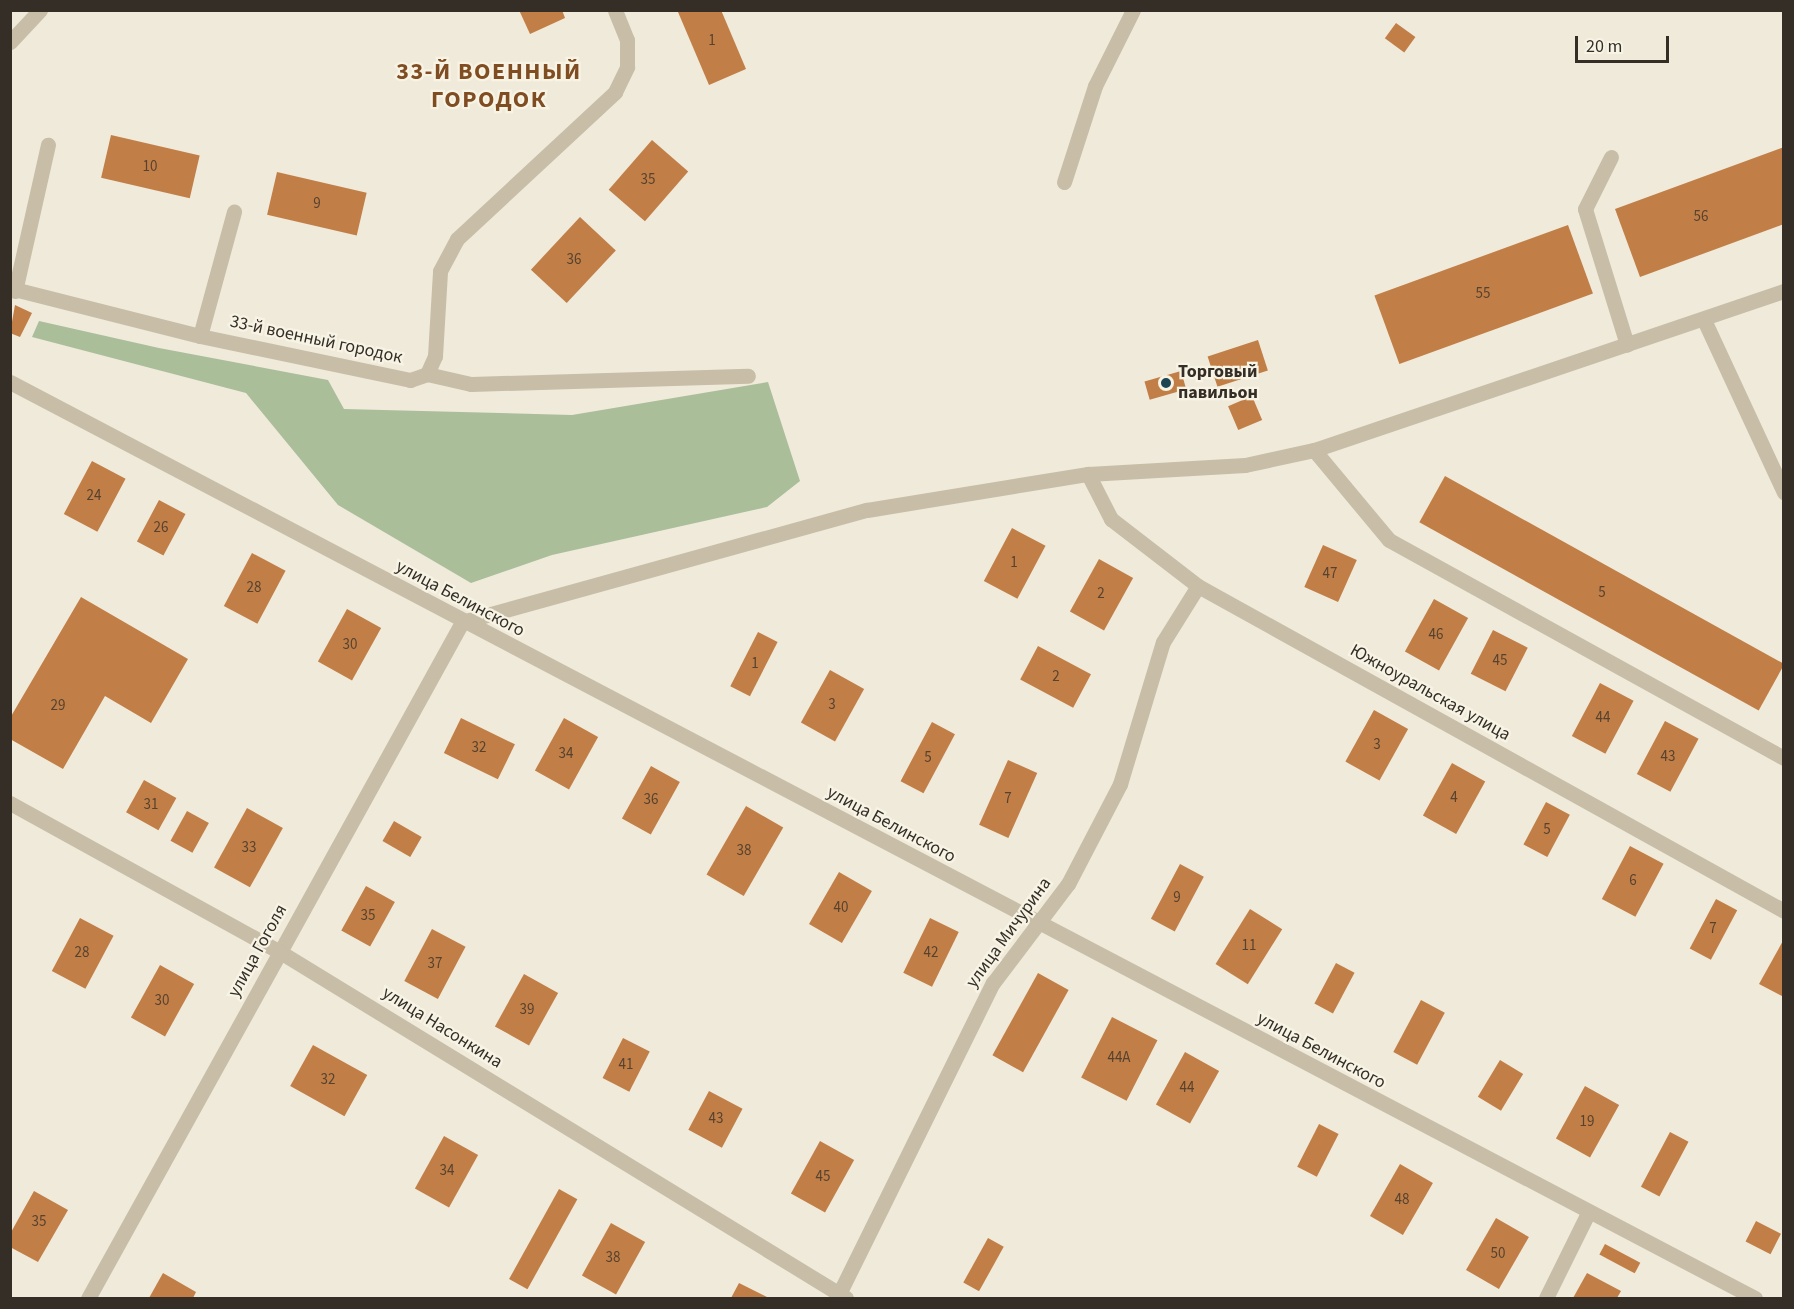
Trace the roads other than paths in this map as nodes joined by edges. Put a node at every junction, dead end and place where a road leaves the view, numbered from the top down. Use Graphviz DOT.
graph roads {
  1 [pos="40,10"];
  2 [pos="615,10"];
  3 [pos="1132,10"];
  4 [pos="10,42"];
  5 [pos="48,145"];
  6 [pos="1611,157"];
  7 [pos="1064,182"];
  8 [pos="234,212"];
  9 [pos="13,290"];
  10 [pos="1784,291"];
  11 [pos="1704,320"];
  12 [pos="200,336"];
  13 [pos="1627,345"];
  14 [pos="427,374"];
  15 [pos="748,376"];
  16 [pos="10,382"];
  17 [pos="1314,450"];
  18 [pos="1088,474"];
  19 [pos="1784,492"];
  20 [pos="1198,586"];
  21 [pos="462,622"];
  22 [pos="1784,758"];
  23 [pos="10,803"];
  24 [pos="1784,911"];
  25 [pos="1037,924"];
  26 [pos="280,952"];
  27 [pos="1588,1213"];
  28 [pos="841,1297"];
  29 [pos="88,1299"];
  30 [pos="1546,1299"];
  31 [pos="1755,1299"];
  1 -- 4 [label="street"];
  2 -- 14 [label="street"];
  3 -- 7 [label="street"];
  5 -- 9 [label="street"];
  6 -- 13 [label="street"];
  8 -- 12 [label="street"];
  9 -- 12 [label="street, 33-й военный городок"];
  10 -- 11 [label="street"];
  11 -- 13 [label="street"];
  11 -- 19 [label="street"];
  12 -- 14 [label="street, 33-й военный городок"];
  13 -- 17 [label="street"];
  14 -- 15 [label="street, 33-й военный городок"];
  16 -- 21 [label="street, улица Белинского"];
  17 -- 18 [label="street"];
  17 -- 22 [label="street"];
  18 -- 20 [label="street, Южноуральская улица"];
  18 -- 21 [label="street"];
  20 -- 24 [label="street, Южноуральская улица"];
  20 -- 25 [label="street, улица Мичурина"];
  21 -- 25 [label="street, улица Белинского"];
  21 -- 26 [label="street, улица Гоголя"];
  23 -- 26 [label="street, улица Насонкина"];
  25 -- 27 [label="street, улица Белинского"];
  25 -- 28 [label="street, улица Мичурина"];
  26 -- 28 [label="street, улица Насонкина"];
  26 -- 29 [label="street, улица Гоголя"];
  27 -- 30 [label="street"];
  27 -- 31 [label="street, улица Белинского"];
}
